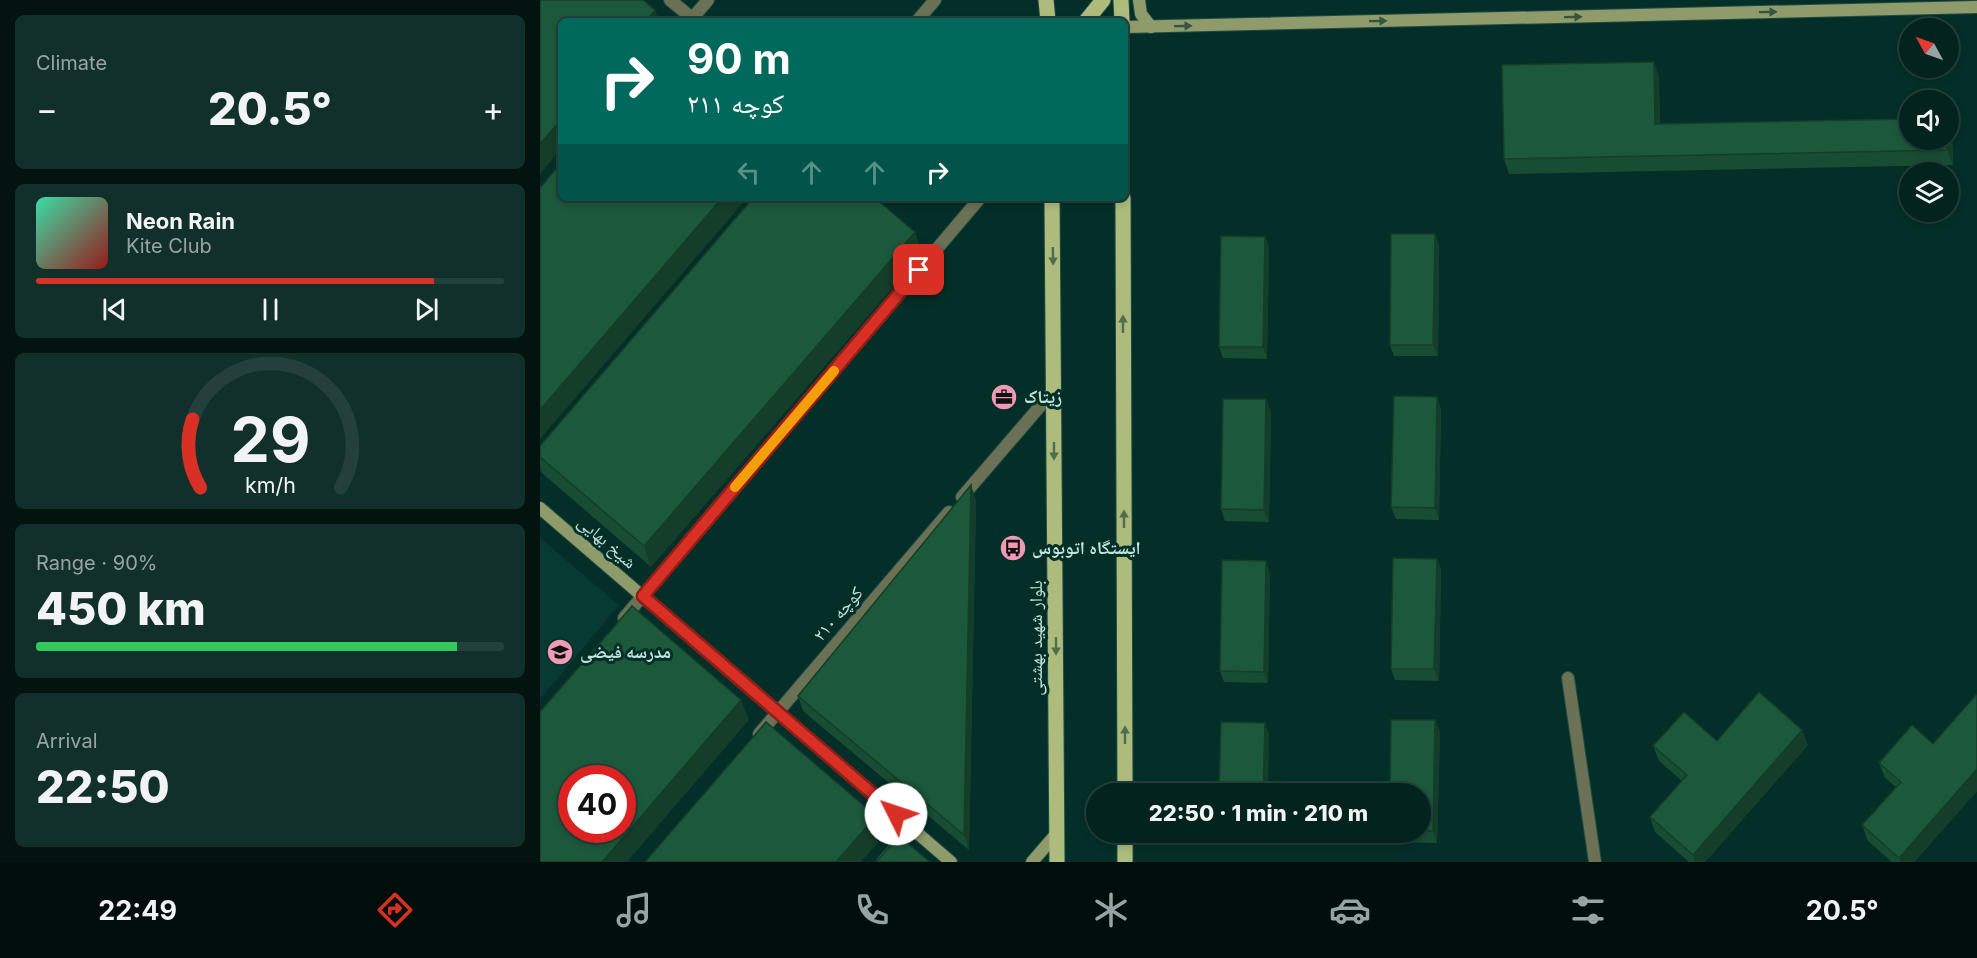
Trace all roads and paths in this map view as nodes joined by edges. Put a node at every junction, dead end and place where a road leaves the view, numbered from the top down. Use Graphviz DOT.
graph roads {
  1 [pos="670,0"];
  2 [pos="708,0"];
  3 [pos="935,0"];
  4 [pos="1046,0"];
  5 [pos="1103,0"];
  6 [pos="1121,0"];
  7 [pos="1139,0"];
  8 [pos="1977,7"];
  9 [pos="689,18"];
  10 [pos="693,18"];
  11 [pos="920,18"];
  12 [pos="1048,18"];
  13 [pos="1088,18"];
  14 [pos="1122,18"];
  15 [pos="1128,27"];
  16 [pos="1151,27"];
  17 [pos="977,201"];
  18 [pos="1052,201"];
  19 [pos="1123,201"];
  20 [pos="1054,390"];
  21 [pos="540,508"];
  22 [pos="643,596"];
  23 [pos="613,631"];
  24 [pos="1568,678"];
  25 [pos="777,712"];
  26 [pos="747,748"];
  27 [pos="1125,783"];
  28 [pos="912,829"];
  29 [pos="1057,833"];
  30 [pos="1125,843"];
  31 [pos="883,862"];
  32 [pos="951,862"];
  33 [pos="1032,862"];
  34 [pos="1057,862"];
  35 [pos="1125,862"];
  36 [pos="1594,862"];
  1 -- 9 [label="street"];
  2 -- 10 [label="street"];
  3 -- 11 [label="street"];
  4 -- 12 [label="main road"];
  5 -- 13 [label="main road"];
  6 -- 14 [label="main road"];
  7 -- 16 [label="main road"];
  16 -- 8 [label="main road, one-way"];
  15 -- 16 [label="main road"];
  17 -- 22 [label="street"];
  18 -- 20 [label="main road, بلوار شهید بهشتی, one-way"];
  27 -- 19 [label="main road, one-way"];
  20 -- 25 [label="street, کوچه ۲۱۰"];
  20 -- 29 [label="main road, بلوار شهید بهشتی, one-way"];
  21 -- 22 [label="main road, شیخ بهایی"];
  22 -- 23 [label="street"];
  22 -- 25 [label="main road, شیخ بهایی"];
  24 -- 36 [label="street"];
  25 -- 26 [label="street, کوچه ۲۱۰"];
  25 -- 28 [label="main road, شیخ بهایی"];
  28 -- 31 [label="street"];
  28 -- 32 [label="main road, شیخ بهایی"];
  29 -- 33 [label="main road"];
  29 -- 34 [label="main road, بلوار شهید بهشتی"];
  30 -- 35 [label="main road"];
}
